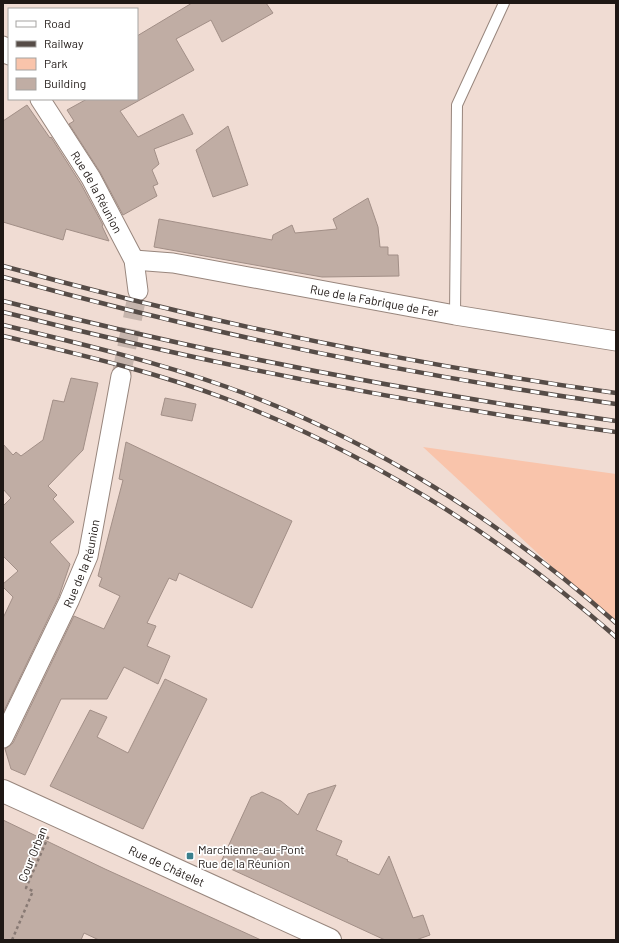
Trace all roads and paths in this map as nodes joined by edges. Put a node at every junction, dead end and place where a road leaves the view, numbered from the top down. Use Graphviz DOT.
graph roads {
  1 [pos="504,3"];
  2 [pos="41,100"];
  3 [pos="134,260"];
  4 [pos="138,291"];
  5 [pos="455,315"];
  6 [pos="616,340"];
  7 [pos="121,376"];
  8 [pos="3,738"];
  9 [pos="3,791"];
  10 [pos="57,816"];
  11 [pos="12,940"];
  12 [pos="330,940"];
  1 -- 5 [label="lane"];
  2 -- 3 [label="street, Rue de la Réunion"];
  3 -- 4 [label="street, Rue de la Réunion"];
  3 -- 5 [label="street, Rue de la Fabrique de Fer"];
  5 -- 6 [label="street, Rue de la Fabrique de Fer"];
  7 -- 8 [label="street, Rue de la Réunion"];
  9 -- 10 [label="main road, Rue de Châtelet"];
  10 -- 11 [label="path, Cour Orban"];
  10 -- 12 [label="main road, Rue de Châtelet"];
}
